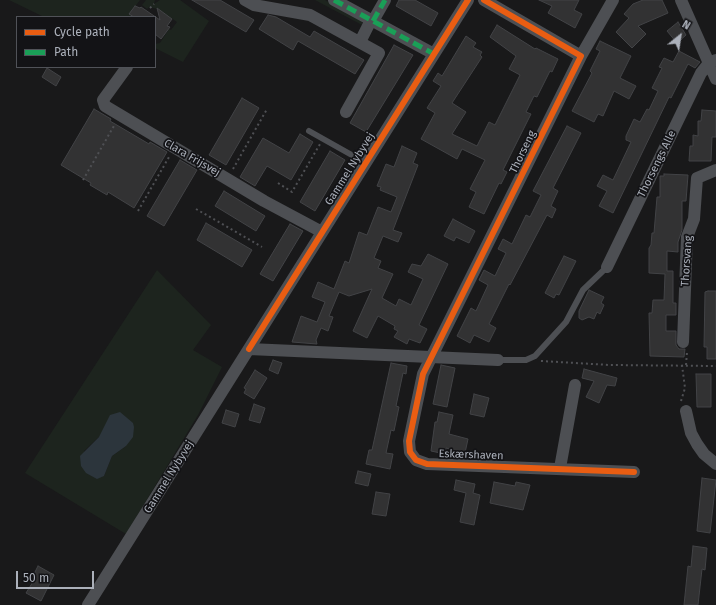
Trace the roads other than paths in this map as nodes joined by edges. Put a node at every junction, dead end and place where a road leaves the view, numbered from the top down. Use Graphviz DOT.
graph roads {
  1 [pos="245,0"];
  2 [pos="334,0"];
  3 [pos="386,0"];
  4 [pos="468,0"];
  5 [pos="484,0"];
  6 [pos="613,0"];
  7 [pos="681,0"];
  8 [pos="372,20"];
  9 [pos="360,42"];
  10 [pos="434,54"];
  11 [pos="581,56"];
  12 [pos="713,62"];
  13 [pos="126,68"];
  14 [pos="716,79"];
  15 [pos="346,112"];
  16 [pos="309,131"];
  17 [pos="366,163"];
  18 [pos="716,170"];
  19 [pos="322,232"];
  20 [pos="607,267"];
  21 [pos="685,346"];
  22 [pos="249,349"];
  23 [pos="432,357"];
  24 [pos="498,360"];
  25 [pos="575,385"];
  26 [pos="686,411"];
  27 [pos="716,464"];
  28 [pos="560,468"];
  29 [pos="634,472"];
  30 [pos="88,605"];
  1 -- 9 [label="street"];
  2 -- 8 [label="street"];
  3 -- 8 [label="street"];
  4 -- 10 [label="street, Gammel Nybyvej"];
  5 -- 11 [label="street"];
  6 -- 11 [label="street, Thorseng"];
  7 -- 12 [label="street"];
  8 -- 9 [label="street"];
  8 -- 10 [label="street"];
  9 -- 15 [label="street"];
  10 -- 17 [label="street, Gammel Nybyvej"];
  11 -- 23 [label="street, Thorseng"];
  12 -- 14 [label="street"];
  12 -- 20 [label="street, Thorsengs Alle"];
  13 -- 19 [label="street, Clara Frijsvej"];
  16 -- 17 [label="lane"];
  17 -- 19 [label="street, Gammel Nybyvej"];
  18 -- 21 [label="street, Thorsvang"];
  19 -- 22 [label="street, Gammel Nybyvej"];
  20 -- 24 [label="lane"];
  22 -- 23 [label="street"];
  22 -- 30 [label="street, Gammel Nybyvej"];
  23 -- 24 [label="street"];
  23 -- 28 [label="street, Eskærshaven"];
  25 -- 28 [label="street"];
  26 -- 27 [label="street"];
  28 -- 29 [label="street, Eskærshaven"];
}
